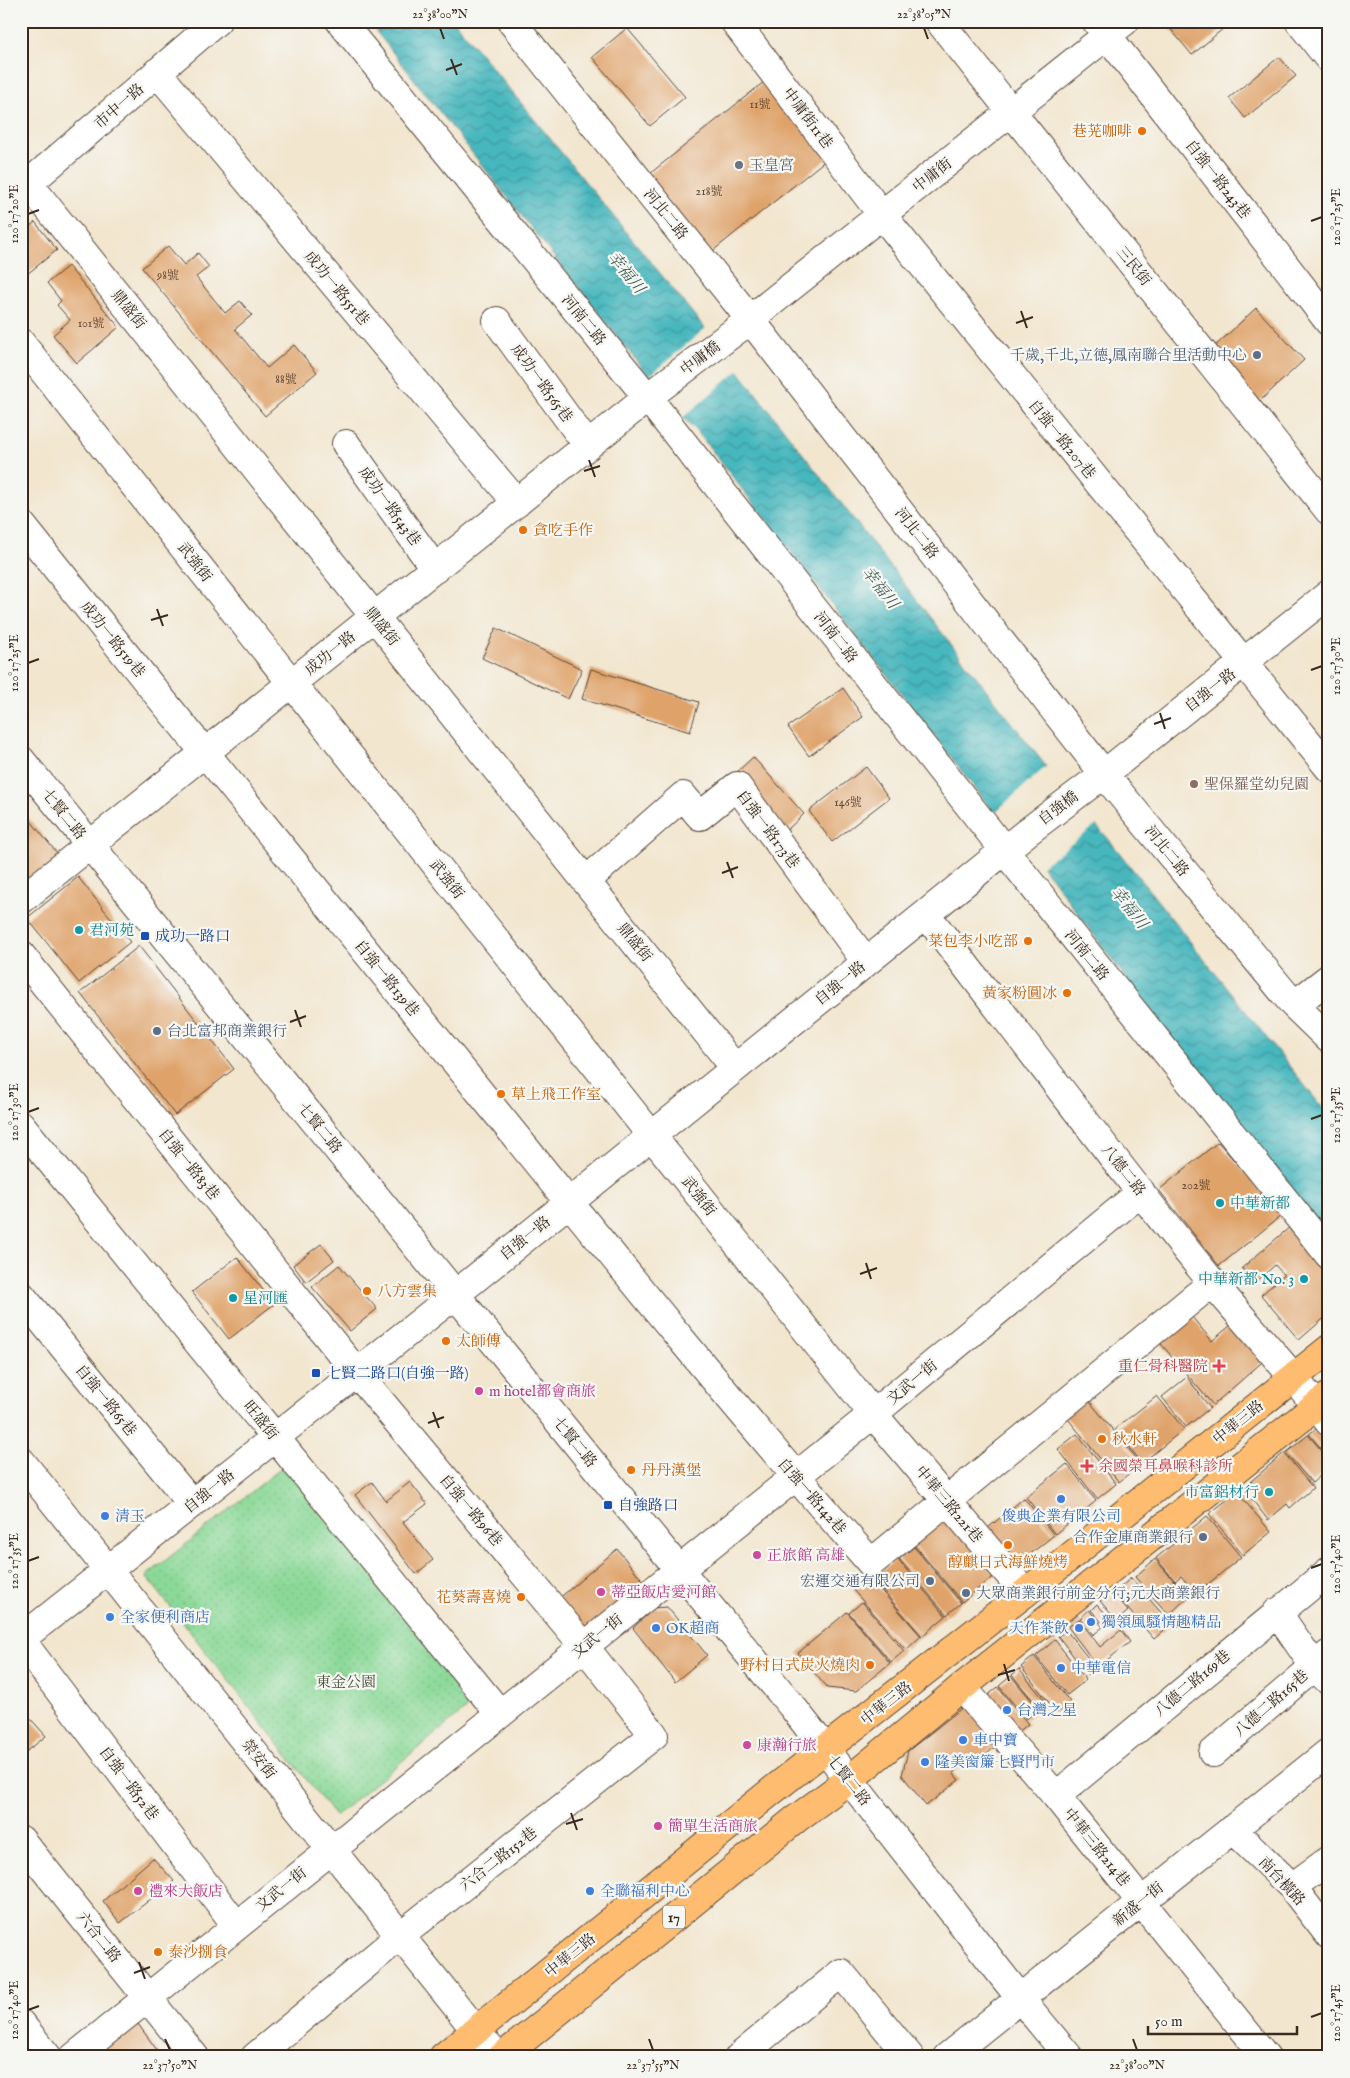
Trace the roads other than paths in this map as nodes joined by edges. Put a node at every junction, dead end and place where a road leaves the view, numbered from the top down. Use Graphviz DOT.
graph roads {
  1 [pos="217,21"];
  2 [pos="340,21"];
  3 [pos="511,21"];
  4 [pos="734,21"];
  5 [pos="939,21"];
  6 [pos="1300,21"];
  7 [pos="1110,26"];
  8 [pos="1329,59"];
  9 [pos="157,72"];
  10 [pos="1011,112"];
  11 [pos="25,187"];
  12 [pos="882,214"];
  13 [pos="497,321"];
  14 [pos="1329,322"];
  15 [pos="744,324"];
  16 [pos="21,344"];
  17 [pos="654,393"];
  18 [pos="346,444"];
  19 [pos="588,446"];
  20 [pos="517,503"];
  21 [pos="1329,511"];
  22 [pos="21,524"];
  23 [pos="435,568"];
  24 [pos="1329,594"];
  25 [pos="375,617"];
  26 [pos="1243,664"];
  27 [pos="292,684"];
  28 [pos="204,754"];
  29 [pos="21,760"];
  30 [pos="1329,768"];
  31 [pos="1097,779"];
  32 [pos="1026,833"];
  33 [pos="90,846"];
  34 [pos="1004,850"];
  35 [pos="586,881"];
  36 [pos="21,900"];
  37 [pos="926,914"];
  38 [pos="21,955"];
  39 [pos="866,962"];
  40 [pos="1329,978"];
  41 [pos="1294,1005"];
  42 [pos="1329,1039"];
  43 [pos="735,1068"];
  44 [pos="21,1125"];
  45 [pos="651,1136"];
  46 [pos="1141,1192"];
  47 [pos="569,1202"];
  48 [pos="1329,1256"];
  49 [pos="1213,1282"];
  50 [pos="456,1294"];
  51 [pos="21,1295"];
  52 [pos="1329,1349"];
  53 [pos="357,1373"];
  54 [pos="1294,1377"];
  55 [pos="1325,1408"];
  56 [pos="873,1414"];
  57 [pos="275,1438"];
  58 [pos="21,1461"];
  59 [pos="795,1477"];
  60 [pos="947,1502"];
  61 [pos="192,1504"];
  62 [pos="109,1570"];
  63 [pos="679,1570"];
  64 [pos="1329,1570"];
  65 [pos="1025,1593"];
  66 [pos="1277,1612"];
  67 [pos="21,1640"];
  68 [pos="584,1646"];
  69 [pos="1324,1667"];
  70 [pos="962,1687"];
  71 [pos="500,1714"];
  72 [pos="825,1750"];
  73 [pos="1329,1752"];
  74 [pos="1214,1753"];
  75 [pos="849,1780"];
  76 [pos="1056,1796"];
  77 [pos="1232,1829"];
  78 [pos="21,1840"];
  79 [pos="331,1850"];
  80 [pos="1329,1860"];
  81 [pos="1292,1887"];
  82 [pos="1141,1902"];
  83 [pos="236,1925"];
  84 [pos="1329,1935"];
  85 [pos="400,1936"];
  86 [pos="148,1997"];
  87 [pos="1020,1998"];
  88 [pos="21,2024"];
  89 [pos="476,2031"];
  90 [pos="755,2052"];
  91 [pos="48,2057"];
  92 [pos="74,2057"];
  93 [pos="195,2057"];
  94 [pos="255,2057"];
  95 [pos="443,2057"];
  96 [pos="497,2057"];
  97 [pos="502,2057"];
  98 [pos="910,2057"];
  99 [pos="947,2057"];
  100 [pos="1070,2057"];
  101 [pos="1266,2057"];
  1 -- 9 [label="street, 市中一路"];
  2 -- 17 [label="street, 河南二路"];
  3 -- 15 [label="street, 河北二路"];
  4 -- 12 [label="street, 中庸街11巷"];
  5 -- 10 [label="street, 三民街"];
  6 -- 8 [label="street"];
  7 -- 10 [label="street, 中庸街"];
  7 -- 14 [label="street, 自強一路243巷"];
  9 -- 11 [label="street, 市中一路"];
  9 -- 20 [label="street, 成功一路551巷"];
  10 -- 12 [label="street, 中庸街"];
  10 -- 21 [label="street, 三民街"];
  11 -- 25 [label="street, 鼎盛街"];
  12 -- 15 [label="street, 中庸街"];
  12 -- 26 [label="street, 自強一路207巷"];
  13 -- 19 [label="street, 成功一路565巷"];
  15 -- 17 [label="street, 中庸橋"];
  15 -- 31 [label="street, 河北二路"];
  16 -- 27 [label="street, 武強街"];
  17 -- 19 [label="street, 成功一路"];
  17 -- 34 [label="street, 河南二路"];
  18 -- 23 [label="street, 成功一路543巷"];
  19 -- 20 [label="street, 成功一路"];
  20 -- 23 [label="street, 成功一路"];
  22 -- 28 [label="street, 成功一路519巷"];
  23 -- 25 [label="street, 成功一路"];
  24 -- 26 [label="street, 自強一路"];
  25 -- 27 [label="street, 成功一路"];
  25 -- 35 [label="street, 鼎盛街"];
  26 -- 30 [label="street, 自強一路207巷"];
  26 -- 31 [label="street, 自強一路"];
  27 -- 28 [label="street, 成功一路"];
  27 -- 45 [label="street, 武強街"];
  28 -- 33 [label="street, 成功一路"];
  28 -- 47 [label="street, 自強一路139巷"];
  29 -- 33 [label="street, 七賢二路"];
  31 -- 32 [label="street, 自強橋"];
  31 -- 41 [label="street, 河北二路"];
  32 -- 34 [label="street, 自強一路"];
  33 -- 36 [label="street, 成功一路"];
  33 -- 50 [label="street, 七賢二路"];
  34 -- 37 [label="street, 自強一路"];
  34 -- 48 [label="street, 河南二路"];
  35 -- 39 [label="street, 自強一路173巷"];
  35 -- 43 [label="street, 鼎盛街"];
  37 -- 39 [label="street, 自強一路"];
  37 -- 46 [label="street, 八德二路"];
  38 -- 53 [label="street, 自強一路83巷"];
  39 -- 43 [label="street, 自強一路"];
  40 -- 41 [label="street"];
  41 -- 42 [label="street, 河北二路"];
  43 -- 45 [label="street, 自強一路"];
  44 -- 57 [label="street, 旺盛街"];
  45 -- 47 [label="street, 自強一路"];
  45 -- 56 [label="street, 武強街"];
  46 -- 49 [label="street, 八德二路"];
  46 -- 56 [label="street, 文武一街"];
  47 -- 50 [label="street, 自強一路"];
  47 -- 59 [label="street, 自強一路142巷"];
  49 -- 54 [label="street, 八德二路"];
  49 -- 60 [label="street, 自強一路142巷"];
  50 -- 53 [label="street, 自強一路"];
  50 -- 63 [label="street, 七賢二路"];
  51 -- 61 [label="street, 自強一路65巷"];
  52 -- 54 [label="main road, 中華三路 / 17"];
  53 -- 57 [label="street, 自強一路"];
  53 -- 68 [label="street, 自強一路96巷"];
  54 -- 55 [label="street, 八德二路"];
  54 -- 65 [label="main road, 中華三路 / 17"];
  55 -- 70 [label="main road, 17"];
  56 -- 59 [label="street, 文武一街"];
  56 -- 60 [label="street, 中華三路221巷"];
  57 -- 61 [label="street, 自強一路"];
  57 -- 71 [label="street, 旺盛街"];
  58 -- 62 [label="street, 榮安街"];
  59 -- 60 [label="street, 自強一路142巷"];
  59 -- 63 [label="street, 文武一街"];
  60 -- 65 [label="street, 中華三路221巷"];
  61 -- 62 [label="street, 自強一路"];
  62 -- 67 [label="street, 自強一路"];
  62 -- 79 [label="street, 榮安街"];
  63 -- 68 [label="street, 文武一街"];
  63 -- 72 [label="street, 七賢二路"];
  64 -- 66 [label="street, 八德二路169巷"];
  65 -- 72 [label="main road, 中華三路 / 17"];
  66 -- 69 [label="street"];
  66 -- 76 [label="street, 八德二路169巷"];
  67 -- 83 [label="street, 自強一路52巷"];
  68 -- 71 [label="street, 文武一街"];
  68 -- 85 [label="street, 六合二路152巷"];
  69 -- 74 [label="street, 八德二路165巷"];
  70 -- 75 [label="main road, 17"];
  70 -- 76 [label="street, 中華三路214巷"];
  71 -- 79 [label="street, 文武一街"];
  72 -- 75 [label="street, 七賢二路"];
  72 -- 89 [label="main road, 中華三路 / 17"];
  73 -- 77 [label="street, 新盛一街"];
  75 -- 87 [label="street, 七賢二路"];
  75 -- 97 [label="main road, 17"];
  76 -- 82 [label="street, 中華三路214巷"];
  77 -- 81 [label="street, 南台橫路"];
  77 -- 82 [label="street, 新盛一街"];
  78 -- 86 [label="street, 六合二路"];
  79 -- 83 [label="street, 文武一街"];
  79 -- 85 [label="street, 榮安街"];
  80 -- 81 [label="street"];
  81 -- 84 [label="street, 南台橫路"];
  82 -- 87 [label="street, 新盛一街"];
  82 -- 101 [label="street, 中華三路214巷"];
  83 -- 86 [label="street, 文武一街"];
  85 -- 89 [label="street, 榮安街"];
  85 -- 94 [label="street, 六合二路152巷"];
  86 -- 92 [label="street, 文武一街"];
  86 -- 93 [label="street, 六合二路"];
  87 -- 99 [label="street, 新盛一街"];
  87 -- 100 [label="street, 七賢二路"];
  88 -- 91 [label="street"];
  89 -- 95 [label="main road, 中華三路 / 17"];
  89 -- 96 [label="street, 榮安街"];
  90 -- 98 [label="street"];
}
